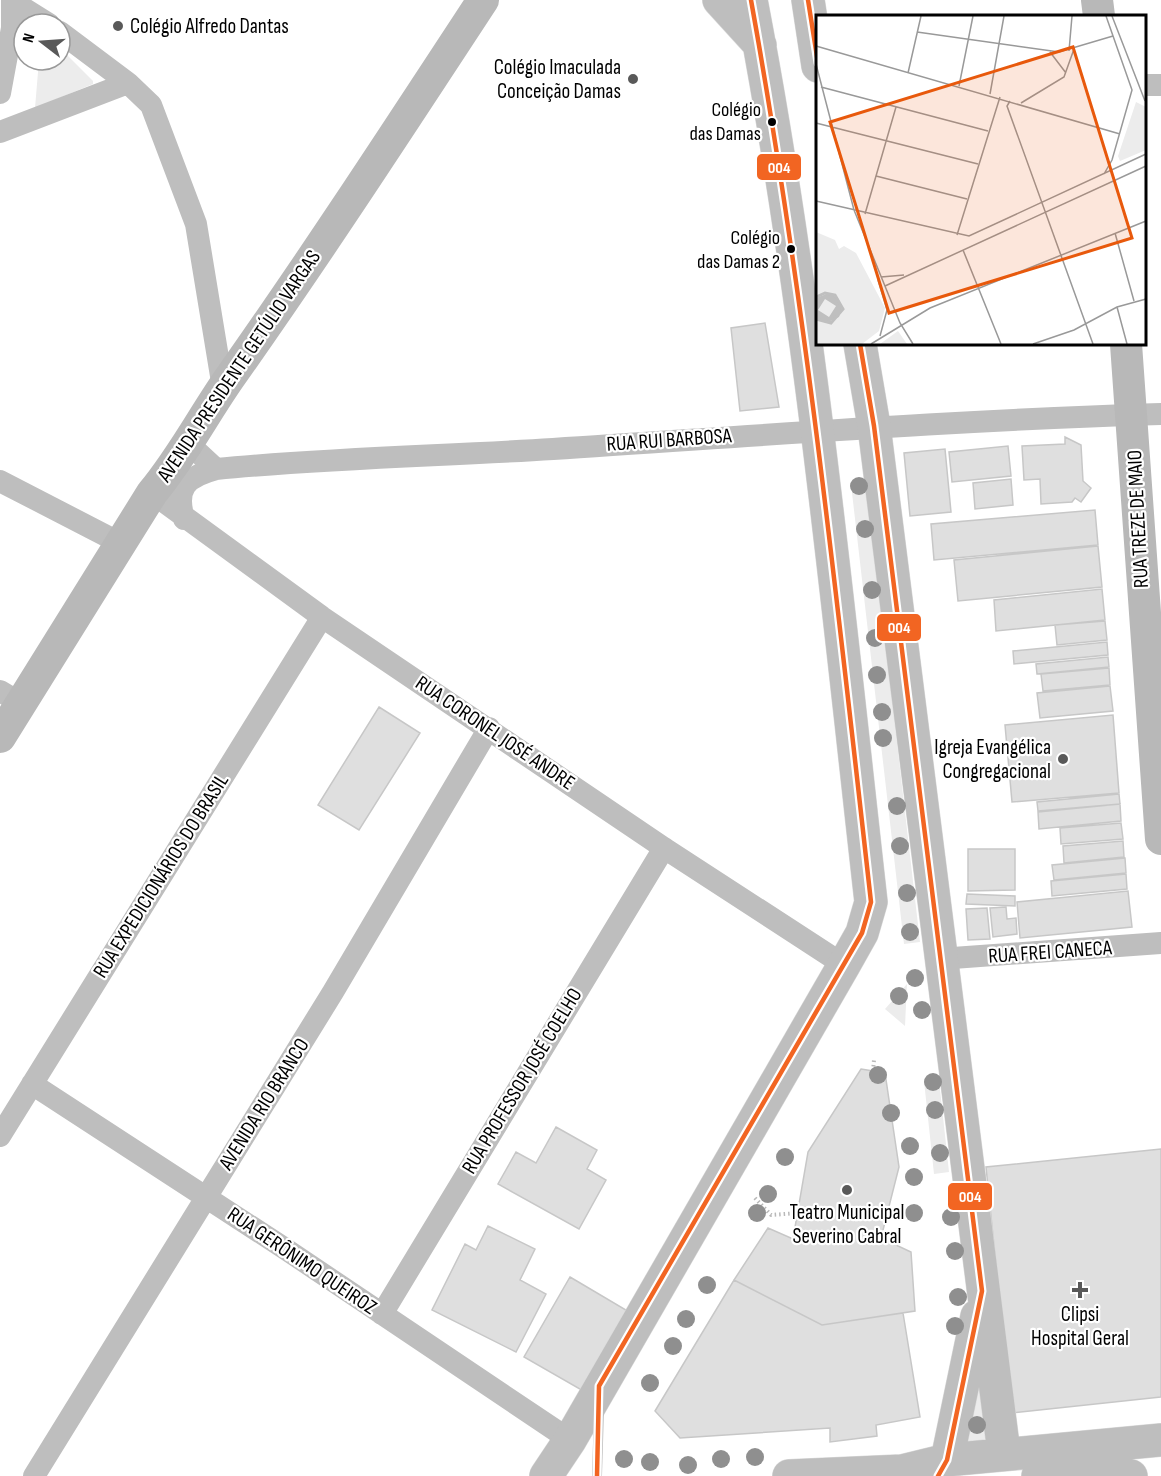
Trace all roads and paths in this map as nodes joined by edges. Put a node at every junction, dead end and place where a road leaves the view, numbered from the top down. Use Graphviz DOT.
graph roads {
  1 [pos="483,0"];
  2 [pos="719,0"];
  3 [pos="751,0"];
  4 [pos="808,0"];
  5 [pos="1097,0"];
  6 [pos="12,1"];
  7 [pos="30,12"];
  8 [pos="1099,15"];
  9 [pos="6,26"];
  10 [pos="72,41"];
  11 [pos="760,45"];
  12 [pos="816,53"];
  13 [pos="128,83"];
  14 [pos="0,93"];
  15 [pos="0,132"];
  16 [pos="860,345"];
  17 [pos="1126,345"];
  18 [pos="223,387"];
  19 [pos="1146,414"];
  20 [pos="874,426"];
  21 [pos="818,430"];
  22 [pos="188,443"];
  23 [pos="216,469"];
  24 [pos="0,481"];
  25 [pos="152,493"];
  26 [pos="184,519"];
  27 [pos="120,543"];
  28 [pos="322,617"];
  29 [pos="10,697"];
  30 [pos="489,728"];
  31 [pos="0,737"];
  32 [pos="1161,839"];
  33 [pos="664,848"];
  34 [pos="1161,943"];
  35 [pos="939,959"];
  36 [pos="844,965"];
  37 [pos="874,1060"];
  38 [pos="873,1071"];
  39 [pos="32,1084"];
  40 [pos="0,1136"];
  41 [pos="206,1198"];
  42 [pos="755,1198"];
  43 [pos="798,1213"];
  44 [pos="982,1291"];
  45 [pos="382,1314"];
  46 [pos="599,1386"];
  47 [pos="570,1440"];
  48 [pos="1161,1440"];
  49 [pos="1004,1453"];
  50 [pos="927,1471"];
  51 [pos="34,1476"];
  52 [pos="546,1476"];
  53 [pos="597,1476"];
  54 [pos="789,1476"];
  55 [pos="1038,1476"];
  56 [pos="1131,1476"];
  1 -- 18 [label="main road, AVENIDA PRESIDENTE GETÚLIO VARGAS"];
  2 -- 11 [label="main road"];
  3 -- 11 [label="main road"];
  4 -- 12 [label="main road"];
  5 -- 8 [label="main road"];
  6 -- 7 [label="street"];
  6 -- 9 [label="street"];
  9 -- 14 [label="street"];
  10 -- 13 [label="street"];
  11 -- 21 [label="main road"];
  13 -- 15 [label="street"];
  13 -- 18 [label="street"];
  16 -- 20 [label="main road"];
  17 -- 19 [label="main road, RUA TREZE DE MAIO"];
  18 -- 22 [label="main road, AVENIDA PRESIDENTE GETÚLIO VARGAS"];
  19 -- 20 [label="street, RUA RUI BARBOSA"];
  19 -- 32 [label="main road, RUA TREZE DE MAIO"];
  20 -- 21 [label="street, RUA RUI BARBOSA"];
  20 -- 35 [label="main road"];
  21 -- 23 [label="street, RUA RUI BARBOSA"];
  21 -- 36 [label="main road"];
  22 -- 23 [label="street"];
  22 -- 25 [label="main road, AVENIDA PRESIDENTE GETÚLIO VARGAS"];
  23 -- 26 [label="street, RUA RUI BARBOSA"];
  24 -- 27 [label="street"];
  25 -- 26 [label="street, RUA CORONEL JOSÉ ANDRE"];
  25 -- 27 [label="main road, AVENIDA PRESIDENTE GETÚLIO VARGAS"];
  26 -- 28 [label="street, RUA CORONEL JOSÉ ANDRE"];
  27 -- 29 [label="main road, AVENIDA PRESIDENTE GETÚLIO VARGAS"];
  28 -- 30 [label="street, RUA CORONEL JOSÉ ANDRE"];
  28 -- 39 [label="street, RUA EXPEDICIONÁRIOS DO BRASIL"];
  29 -- 31 [label="main road, AVENIDA PRESIDENTE GETÚLIO VARGAS"];
  30 -- 33 [label="street, RUA CORONEL JOSÉ ANDRE"];
  30 -- 41 [label="street, AVENIDA RIO BRANCO"];
  33 -- 36 [label="street, RUA CORONEL JOSÉ ANDRE"];
  33 -- 45 [label="street, RUA PROFESSOR JOSÉ COELHO"];
  34 -- 35 [label="street, RUA FREI CANECA"];
  35 -- 44 [label="main road"];
  36 -- 46 [label="main road"];
  37 -- 38 [label="path"];
  39 -- 40 [label="street, RUA EXPEDICIONÁRIOS DO BRASIL"];
  39 -- 41 [label="street, RUA GERÔNIMO QUEIROZ"];
  41 -- 45 [label="street, RUA GERÔNIMO QUEIROZ"];
  41 -- 51 [label="street, AVENIDA RIO BRANCO"];
  42 -- 43 [label="path"];
  44 -- 49 [label="main road"];
  44 -- 50 [label="main road"];
  45 -- 47 [label="street, RUA GERÔNIMO QUEIROZ"];
  46 -- 47 [label="main road"];
  46 -- 53 [label="lane"];
  47 -- 52 [label="main road"];
  48 -- 49 [label="main road"];
  49 -- 50 [label="main road"];
  50 -- 54 [label="main road"];
  55 -- 56 [label="main road"];
}
